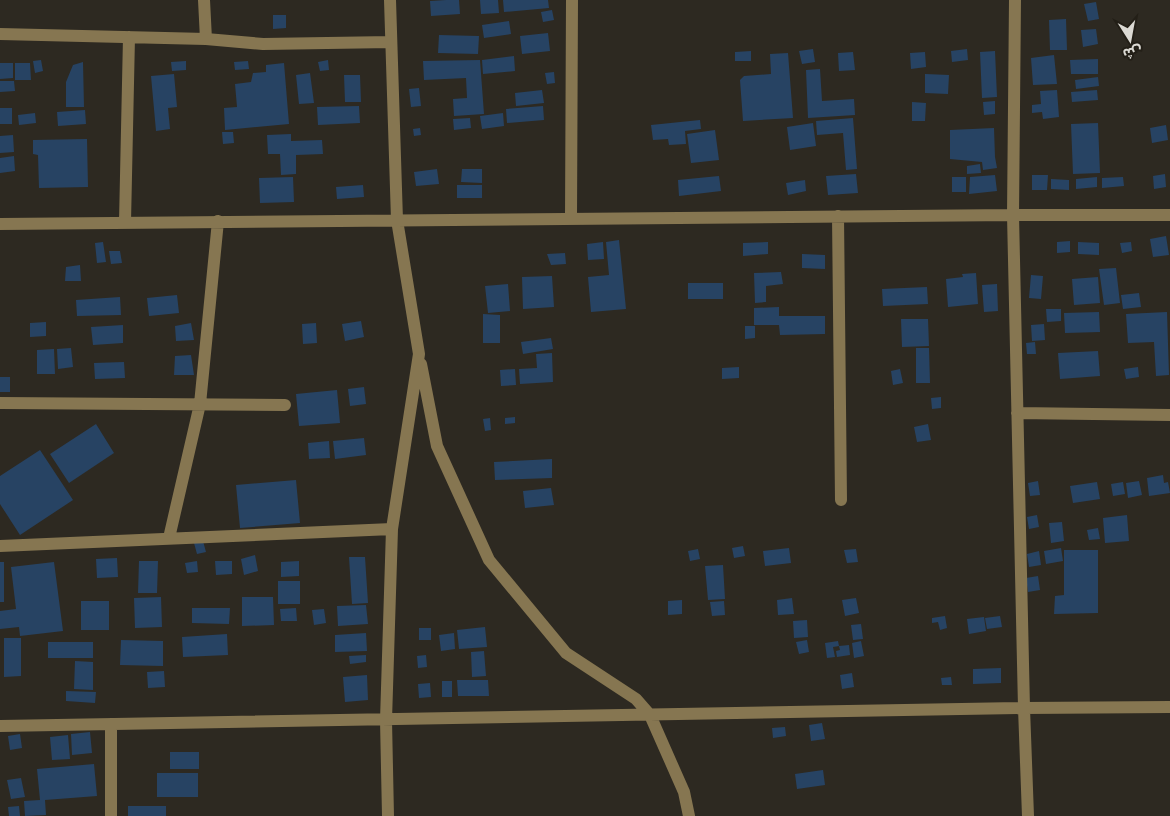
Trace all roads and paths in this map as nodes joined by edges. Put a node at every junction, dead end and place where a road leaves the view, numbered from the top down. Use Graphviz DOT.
graph roads {
  1 [pos="204,0"];
  2 [pos="390,0"];
  3 [pos="572,0"];
  4 [pos="1015,0"];
  5 [pos="0,34"];
  6 [pos="129,37"];
  7 [pos="206,39"];
  8 [pos="391,42"];
  9 [pos="1013,215"];
  10 [pos="1170,215"];
  11 [pos="838,216"];
  12 [pos="571,218"];
  13 [pos="398,220"];
  14 [pos="125,222"];
  15 [pos="218,222"];
  16 [pos="0,224"];
  17 [pos="420,354"];
  18 [pos="0,403"];
  19 [pos="200,404"];
  20 [pos="285,405"];
  21 [pos="1017,413"];
  22 [pos="1170,415"];
  23 [pos="842,500"];
  24 [pos="392,529"];
  25 [pos="169,538"];
  26 [pos="0,546"];
  27 [pos="1170,707"];
  28 [pos="1024,708"];
  29 [pos="650,715"];
  30 [pos="386,720"];
  31 [pos="111,724"];
  32 [pos="0,726"];
  33 [pos="111,816"];
  34 [pos="388,816"];
  35 [pos="689,816"];
  36 [pos="1028,816"];
  1 -- 7 [label="street"];
  2 -- 8 [label="street"];
  3 -- 12 [label="street"];
  4 -- 9 [label="street"];
  5 -- 6 [label="street"];
  6 -- 7 [label="street"];
  6 -- 14 [label="street"];
  7 -- 8 [label="street"];
  8 -- 13 [label="street"];
  9 -- 10 [label="street"];
  9 -- 11 [label="street"];
  9 -- 21 [label="street"];
  11 -- 12 [label="street"];
  11 -- 23 [label="street"];
  12 -- 13 [label="street"];
  13 -- 15 [label="street"];
  13 -- 17 [label="street"];
  14 -- 15 [label="street"];
  14 -- 16 [label="street"];
  15 -- 19 [label="street"];
  17 -- 24 [label="street"];
  17 -- 29 [label="street"];
  18 -- 19 [label="street"];
  19 -- 20 [label="street"];
  19 -- 25 [label="street"];
  21 -- 22 [label="street"];
  21 -- 28 [label="street"];
  24 -- 25 [label="street"];
  24 -- 30 [label="street"];
  25 -- 26 [label="street"];
  27 -- 28 [label="street"];
  28 -- 29 [label="street"];
  28 -- 36 [label="street"];
  29 -- 30 [label="street"];
  29 -- 35 [label="street"];
  30 -- 31 [label="street"];
  30 -- 34 [label="street"];
  31 -- 32 [label="street"];
  31 -- 33 [label="street"];
}
